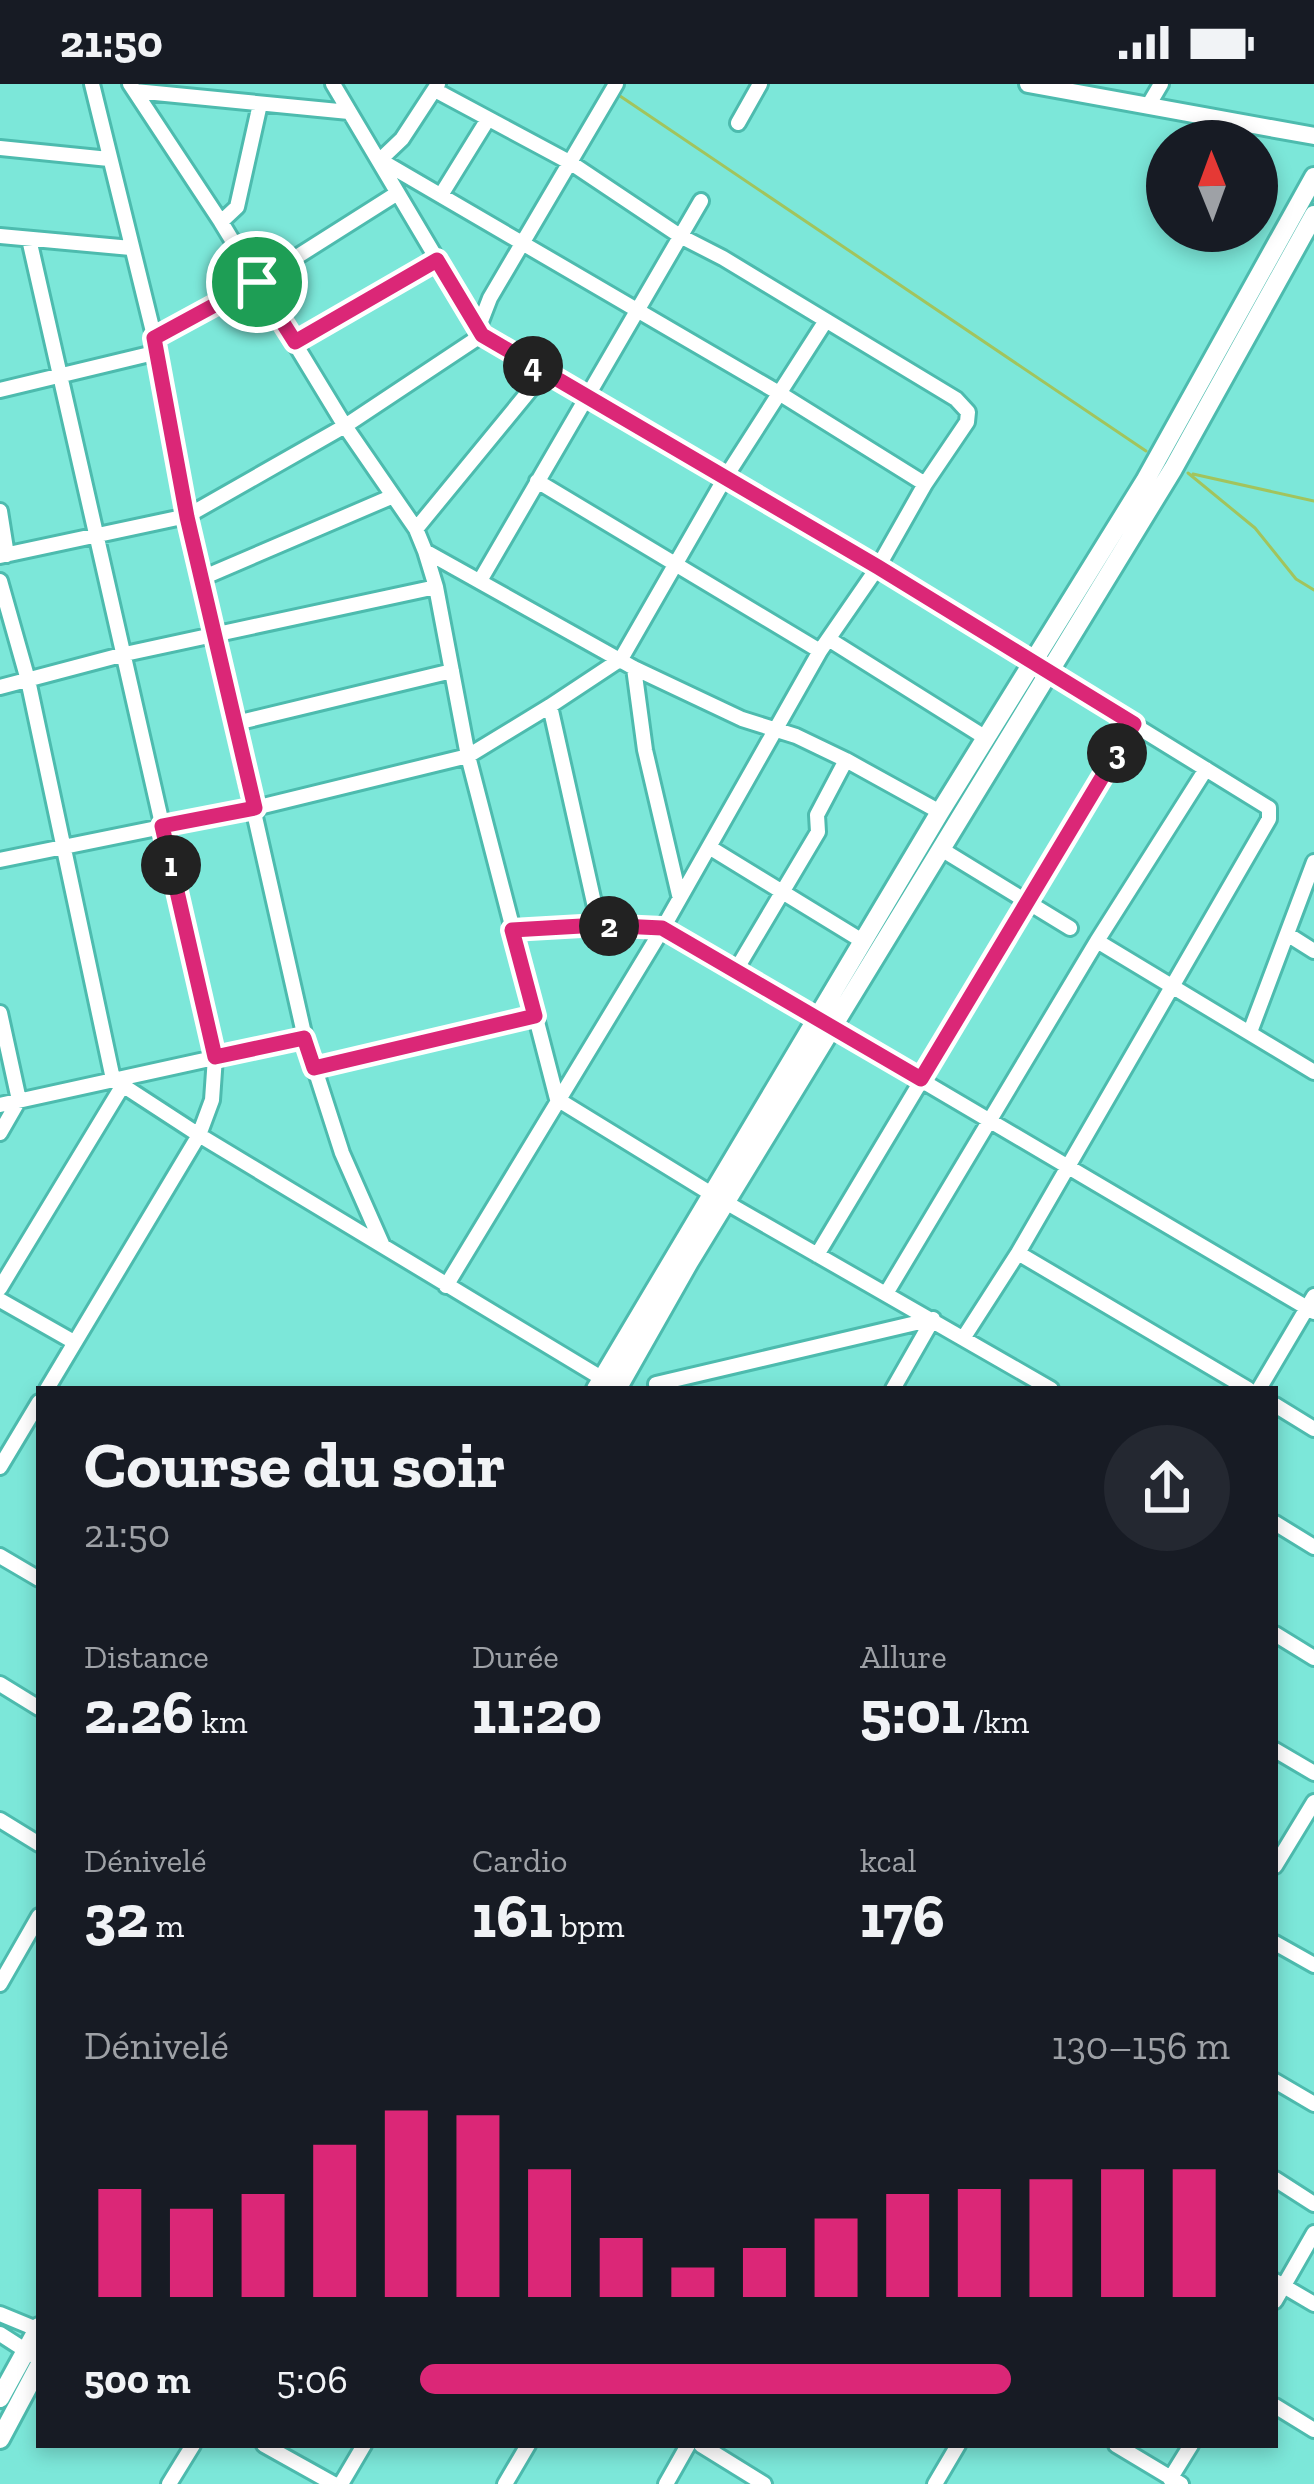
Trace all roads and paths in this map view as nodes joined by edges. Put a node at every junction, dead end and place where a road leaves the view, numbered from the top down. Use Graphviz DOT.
graph roads {
  1 [pos="92,84"];
  2 [pos="333,84"];
  3 [pos="616,84"];
  4 [pos="760,84"];
  5 [pos="1028,84"];
  6 [pos="1161,84"];
  7 [pos="436,87"];
  8 [pos="132,88"];
  9 [pos="260,104"];
  10 [pos="1148,106"];
  11 [pos="349,112"];
  12 [pos="488,119"];
  13 [pos="738,123"];
  14 [pos="1314,136"];
  15 [pos="0,148"];
  16 [pos="109,159"];
  17 [pos="380,160"];
  18 [pos="572,163"];
  19 [pos="1314,177"];
  20 [pos="396,194"];
  21 [pos="441,195"];
  22 [pos="701,201"];
  23 [pos="1314,214"];
  24 [pos="221,222"];
  25 [pos="0,236"];
  26 [pos="680,236"];
  27 [pos="29,239"];
  28 [pos="523,242"];
  29 [pos="131,248"];
  30 [pos="437,260"];
  31 [pos="257,282"];
  32 [pos="638,311"];
  33 [pos="824,322"];
  34 [pos="480,332"];
  35 [pos="295,342"];
  36 [pos="156,345"];
  37 [pos="544,373"];
  38 [pos="60,376"];
  39 [pos="0,389"];
  40 [pos="778,394"];
  41 [pos="586,398"];
  42 [pos="345,426"];
  43 [pos="724,478"];
  44 [pos="537,481"];
  45 [pos="925,484"];
  46 [pos="391,497"];
  47 [pos="0,511"];
  48 [pos="187,517"];
  49 [pos="416,530"];
  50 [pos="98,537"];
  51 [pos="424,551"];
  52 [pos="4,556"];
  53 [pos="878,567"];
  54 [pos="676,568"];
  55 [pos="202,578"];
  56 [pos="481,579"];
  57 [pos="0,581"];
  58 [pos="436,587"];
  59 [pos="215,634"];
  60 [pos="825,646"];
  61 [pos="125,654"];
  62 [pos="627,663"];
  63 [pos="1040,670"];
  64 [pos="452,671"];
  65 [pos="28,680"];
  66 [pos="0,687"];
  67 [pos="550,706"];
  68 [pos="236,723"];
  69 [pos="1134,724"];
  70 [pos="775,729"];
  71 [pos="986,738"];
  72 [pos="469,756"];
  73 [pos="846,760"];
  74 [pos="1206,770"];
  75 [pos="255,808"];
  76 [pos="940,812"];
  77 [pos="162,826"];
  78 [pos="63,846"];
  79 [pos="709,847"];
  80 [pos="941,849"];
  81 [pos="0,860"];
  82 [pos="1314,862"];
  83 [pos="782,892"];
  84 [pos="679,895"];
  85 [pos="1028,901"];
  86 [pos="599,925"];
  87 [pos="662,928"];
  88 [pos="1070,928"];
  89 [pos="512,930"];
  90 [pos="1287,934"];
  91 [pos="864,941"];
  92 [pos="1097,941"];
  93 [pos="1314,951"];
  94 [pos="736,970"];
  95 [pos="1173,986"];
  96 [pos="0,1013"];
  97 [pos="535,1016"];
  98 [pos="825,1022"];
  99 [pos="1250,1032"];
  100 [pos="304,1038"];
  101 [pos="215,1057"];
  102 [pos="314,1068"];
  103 [pos="1314,1072"];
  104 [pos="921,1079"];
  105 [pos="118,1082"];
  106 [pos="557,1099"];
  107 [pos="19,1100"];
  108 [pos="0,1105"];
  109 [pos="991,1123"];
  110 [pos="0,1133"];
  111 [pos="199,1135"];
  112 [pos="1065,1167"];
  113 [pos="718,1198"];
  114 [pos="383,1246"];
  115 [pos="1018,1252"];
  116 [pos="817,1255"];
  117 [pos="446,1286"];
  118 [pos="0,1288"];
  119 [pos="887,1292"];
  120 [pos="0,1300"];
  121 [pos="1312,1305"];
  122 [pos="933,1318"];
  123 [pos="964,1337"];
  124 [pos="74,1342"];
  125 [pos="628,1368"];
  126 [pos="48,1386"];
  127 [pos="608,1386"];
  128 [pos="658,1386"];
  129 [pos="664,1386"];
  130 [pos="895,1386"];
  131 [pos="1046,1386"];
  132 [pos="1243,1386"];
  133 [pos="1261,1386"];
  134 [pos="36,1407"];
  135 [pos="1278,1407"];
  136 [pos="1314,1429"];
  137 [pos="0,1467"];
  138 [pos="1278,1525"];
  139 [pos="1314,1547"];
  140 [pos="0,1556"];
  141 [pos="36,1577"];
  142 [pos="1278,1636"];
  143 [pos="1314,1658"];
  144 [pos="0,1684"];
  145 [pos="36,1706"];
  146 [pos="1278,1752"];
  147 [pos="1314,1772"];
  148 [pos="1314,1802"];
  149 [pos="0,1820"];
  150 [pos="36,1842"];
  151 [pos="1279,1849"];
  152 [pos="36,1921"];
  153 [pos="1278,1945"];
  154 [pos="1314,1965"];
  155 [pos="0,1984"];
  156 [pos="1278,2083"];
  157 [pos="1314,2104"];
  158 [pos="1278,2181"];
  159 [pos="1314,2204"];
  160 [pos="1314,2233"];
  161 [pos="1279,2283"];
  162 [pos="1314,2304"];
  163 [pos="0,2314"];
  164 [pos="36,2328"];
  165 [pos="0,2334"];
  166 [pos="34,2359"];
  167 [pos="0,2398"];
  168 [pos="1278,2408"];
  169 [pos="1314,2430"];
  170 [pos="0,2439"];
  171 [pos="191,2448"];
  172 [pos="270,2448"];
  173 [pos="362,2448"];
  174 [pos="526,2448"];
  175 [pos="686,2448"];
  176 [pos="706,2448"];
  177 [pos="956,2448"];
  178 [pos="1121,2448"];
  179 [pos="1190,2448"];
  180 [pos="1176,2481"];
  181 [pos="169,2484"];
  182 [pos="338,2484"];
  183 [pos="505,2484"];
  184 [pos="666,2484"];
  185 [pos="764,2484"];
  186 [pos="935,2484"];
  1 -- 16 [label="street"];
  2 -- 11 [label="street"];
  3 -- 18 [label="street"];
  4 -- 13 [label="street"];
  5 -- 10 [label="main road"];
  6 -- 10 [label="street"];
  7 -- 12 [label="street"];
  7 -- 17 [label="street"];
  8 -- 9 [label="street"];
  8 -- 24 [label="street"];
  9 -- 11 [label="street"];
  9 -- 24 [label="street"];
  10 -- 14 [label="main road"];
  11 -- 17 [label="street"];
  12 -- 18 [label="street"];
  12 -- 21 [label="street"];
  15 -- 16 [label="street"];
  16 -- 29 [label="street"];
  17 -- 20 [label="street"];
  17 -- 21 [label="street"];
  18 -- 26 [label="street"];
  18 -- 28 [label="street"];
  19 -- 63 [label="highway"];
  20 -- 30 [label="street"];
  20 -- 31 [label="street"];
  21 -- 28 [label="street"];
  22 -- 26 [label="street"];
  23 -- 63 [label="highway"];
  24 -- 31 [label="street"];
  25 -- 27 [label="street"];
  26 -- 32 [label="street"];
  26 -- 33 [label="street"];
  27 -- 29 [label="street"];
  27 -- 38 [label="street"];
  28 -- 32 [label="street"];
  28 -- 34 [label="street"];
  29 -- 36 [label="street"];
  30 -- 34 [label="street"];
  30 -- 35 [label="street"];
  31 -- 35 [label="street"];
  31 -- 36 [label="street"];
  32 -- 40 [label="street"];
  32 -- 41 [label="street"];
  33 -- 40 [label="street"];
  33 -- 45 [label="street"];
  34 -- 37 [label="street"];
  34 -- 42 [label="street"];
  35 -- 42 [label="street"];
  36 -- 38 [label="street"];
  36 -- 48 [label="street"];
  37 -- 41 [label="street"];
  37 -- 49 [label="street"];
  38 -- 39 [label="street"];
  38 -- 50 [label="street"];
  40 -- 43 [label="street"];
  40 -- 45 [label="street"];
  41 -- 43 [label="street"];
  41 -- 44 [label="street"];
  42 -- 46 [label="street"];
  42 -- 48 [label="street"];
  43 -- 53 [label="street"];
  43 -- 54 [label="street"];
  44 -- 54 [label="street"];
  44 -- 56 [label="street"];
  45 -- 53 [label="street"];
  46 -- 49 [label="street"];
  46 -- 55 [label="street"];
  47 -- 52 [label="street"];
  48 -- 50 [label="street"];
  48 -- 55 [label="street"];
  49 -- 51 [label="street"];
  50 -- 52 [label="street"];
  50 -- 61 [label="street"];
  51 -- 56 [label="street"];
  51 -- 58 [label="street"];
  53 -- 60 [label="street"];
  53 -- 63 [label="street"];
  54 -- 60 [label="street"];
  54 -- 62 [label="street"];
  55 -- 59 [label="street"];
  56 -- 62 [label="street"];
  57 -- 65 [label="street"];
  58 -- 59 [label="street"];
  58 -- 64 [label="street"];
  59 -- 61 [label="street"];
  59 -- 68 [label="street"];
  60 -- 70 [label="street"];
  60 -- 71 [label="street"];
  61 -- 65 [label="street"];
  61 -- 77 [label="street"];
  62 -- 67 [label="street"];
  62 -- 70 [label="street"];
  62 -- 84 [label="street"];
  63 -- 69 [label="street"];
  63 -- 71 [label="highway"];
  63 -- 80 [label="highway"];
  64 -- 68 [label="street"];
  64 -- 72 [label="street"];
  65 -- 66 [label="street"];
  65 -- 78 [label="street"];
  67 -- 72 [label="street"];
  67 -- 86 [label="street"];
  68 -- 75 [label="street"];
  69 -- 74 [label="street"];
  69 -- 85 [label="street"];
  70 -- 73 [label="street"];
  70 -- 79 [label="street"];
  71 -- 76 [label="highway"];
  72 -- 75 [label="street"];
  72 -- 89 [label="street"];
  73 -- 76 [label="street"];
  73 -- 83 [label="street"];
  74 -- 92 [label="street"];
  74 -- 95 [label="street"];
  75 -- 77 [label="street"];
  75 -- 100 [label="street"];
  76 -- 91 [label="highway"];
  77 -- 78 [label="street"];
  77 -- 101 [label="street"];
  78 -- 81 [label="street"];
  78 -- 105 [label="street"];
  79 -- 83 [label="street"];
  79 -- 84 [label="street"];
  80 -- 85 [label="street"];
  80 -- 98 [label="highway"];
  82 -- 90 [label="street"];
  83 -- 91 [label="street"];
  83 -- 94 [label="street"];
  84 -- 87 [label="street"];
  85 -- 88 [label="street"];
  85 -- 104 [label="street"];
  86 -- 87 [label="street"];
  86 -- 89 [label="street"];
  87 -- 94 [label="street"];
  87 -- 106 [label="street"];
  89 -- 97 [label="street"];
  90 -- 93 [label="street"];
  90 -- 99 [label="street"];
  91 -- 98 [label="highway"];
  92 -- 95 [label="street"];
  92 -- 109 [label="street"];
  94 -- 98 [label="street"];
  95 -- 99 [label="street"];
  95 -- 112 [label="street"];
  96 -- 107 [label="street"];
  97 -- 102 [label="street"];
  97 -- 106 [label="street"];
  98 -- 104 [label="street"];
  98 -- 113 [label="highway"];
  99 -- 103 [label="street"];
  100 -- 101 [label="street"];
  100 -- 102 [label="street"];
  101 -- 105 [label="street"];
  101 -- 111 [label="street"];
  102 -- 114 [label="street"];
  104 -- 109 [label="street"];
  104 -- 116 [label="street"];
  105 -- 107 [label="street"];
  105 -- 111 [label="street"];
  105 -- 118 [label="street"];
  106 -- 113 [label="street"];
  106 -- 117 [label="street"];
  107 -- 108 [label="street"];
  107 -- 110 [label="street"];
  109 -- 112 [label="street"];
  109 -- 119 [label="street"];
  111 -- 114 [label="street"];
  111 -- 124 [label="street"];
  112 -- 115 [label="street"];
  112 -- 121 [label="street"];
  113 -- 116 [label="street"];
  113 -- 125 [label="highway"];
  113 -- 127 [label="highway"];
  114 -- 117 [label="street"];
  115 -- 123 [label="street"];
  115 -- 132 [label="street"];
  116 -- 119 [label="street"];
  117 -- 127 [label="street"];
  119 -- 122 [label="street"];
  120 -- 124 [label="street"];
  121 -- 133 [label="street"];
  122 -- 123 [label="street"];
  122 -- 129 [label="street"];
  122 -- 130 [label="street"];
  123 -- 131 [label="street"];
  124 -- 126 [label="street"];
  125 -- 127 [label="highway"];
  125 -- 128 [label="street"];
  134 -- 137 [label="street"];
  135 -- 136 [label="street"];
  138 -- 139 [label="street"];
  140 -- 141 [label="street"];
  142 -- 143 [label="street"];
  144 -- 145 [label="street"];
  146 -- 147 [label="street"];
  148 -- 151 [label="street"];
  149 -- 150 [label="street"];
  152 -- 155 [label="street"];
  153 -- 154 [label="street"];
  156 -- 157 [label="street"];
  158 -- 159 [label="street"];
  160 -- 161 [label="street"];
  161 -- 162 [label="street"];
  163 -- 164 [label="street"];
  165 -- 166 [label="street"];
  166 -- 167 [label="highway"];
  166 -- 170 [label="highway"];
  168 -- 169 [label="street"];
  171 -- 181 [label="street"];
  172 -- 182 [label="street"];
  173 -- 182 [label="street"];
  174 -- 183 [label="street"];
  175 -- 184 [label="street"];
  176 -- 185 [label="street"];
  177 -- 186 [label="street"];
  178 -- 180 [label="street"];
  179 -- 180 [label="street"];
}
